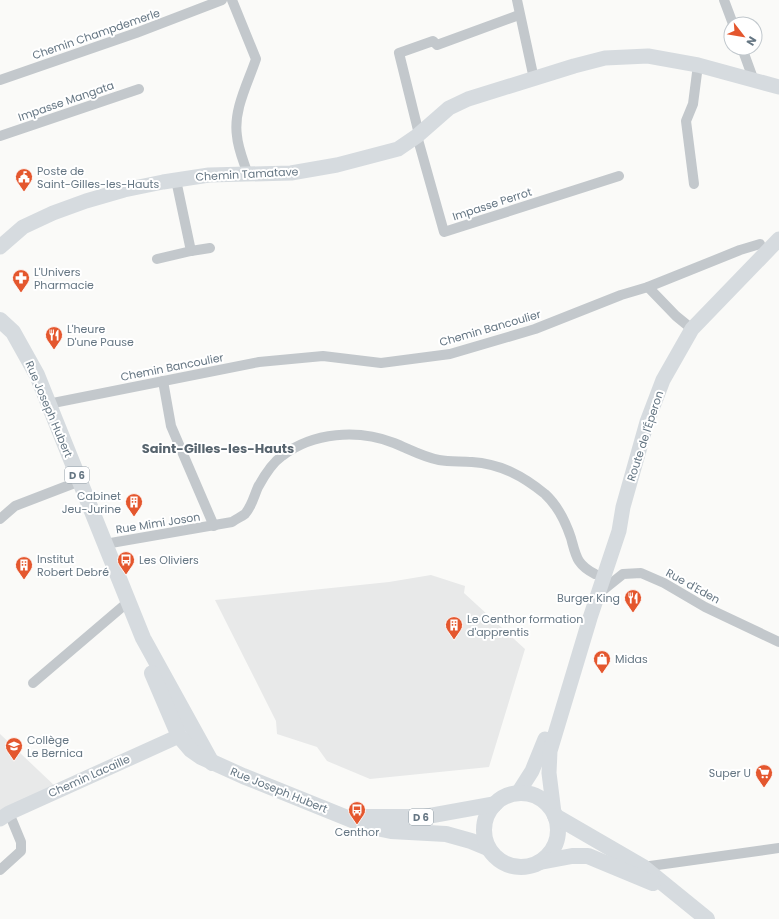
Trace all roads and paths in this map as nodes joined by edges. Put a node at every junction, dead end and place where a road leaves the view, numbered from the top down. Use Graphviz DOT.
graph roads {
  1 [pos="222,0"];
  2 [pos="232,0"];
  3 [pos="517,0"];
  4 [pos="724,0"];
  5 [pos="519,14"];
  6 [pos="730,16"];
  7 [pos="745,56"];
  8 [pos="698,65"];
  9 [pos="534,79"];
  10 [pos="0,80"];
  11 [pos="754,81"];
  12 [pos="779,87"];
  13 [pos="139,89"];
  14 [pos="418,135"];
  15 [pos="0,136"];
  16 [pos="248,175"];
  17 [pos="619,176"];
  18 [pos="176,180"];
  19 [pos="694,184"];
  20 [pos="779,239"];
  21 [pos="760,244"];
  22 [pos="0,246"];
  23 [pos="210,248"];
  24 [pos="191,251"];
  25 [pos="158,259"];
  26 [pos="648,287"];
  27 [pos="2,323"];
  28 [pos="692,329"];
  29 [pos="163,381"];
  30 [pos="48,404"];
  31 [pos="80,481"];
  32 [pos="623,507"];
  33 [pos="0,520"];
  34 [pos="214,526"];
  35 [pos="105,544"];
  36 [pos="595,574"];
  37 [pos="598,594"];
  38 [pos="128,602"];
  39 [pos="590,618"];
  40 [pos="143,638"];
  41 [pos="779,642"];
  42 [pos="33,683"];
  43 [pos="178,736"];
  44 [pos="204,749"];
  45 [pos="212,763"];
  46 [pos="518,793"];
  47 [pos="495,804"];
  48 [pos="554,814"];
  49 [pos="4,816"];
  50 [pos="345,817"];
  51 [pos="488,848"];
  52 [pos="779,848"];
  53 [pos="540,862"];
  54 [pos="643,867"];
  55 [pos="0,870"];
  56 [pos="669,890"];
  57 [pos="707,919"];
  1 -- 10 [label="street, Chemin Champdemerle"];
  2 -- 16 [label="street"];
  3 -- 5 [label="street"];
  4 -- 6 [label="street"];
  5 -- 9 [label="street"];
  5 -- 14 [label="street"];
  7 -- 11 [label="street"];
  8 -- 9 [label="street, Chemin Tamatave"];
  8 -- 11 [label="street, Chemin Tamatave"];
  8 -- 19 [label="street"];
  9 -- 14 [label="street, Chemin Tamatave"];
  11 -- 12 [label="street, Chemin Tamatave"];
  13 -- 15 [label="street, Impasse Mangata"];
  14 -- 16 [label="street, Chemin Tamatave"];
  14 -- 17 [label="street, Impasse Perrot"];
  16 -- 18 [label="street, Chemin Tamatave"];
  18 -- 22 [label="street, Chemin Tamatave"];
  18 -- 24 [label="street"];
  20 -- 28 [label="street, Route de l'Éperon"];
  21 -- 26 [label="street, Chemin Bancoulier"];
  23 -- 24 [label="street"];
  24 -- 25 [label="street"];
  26 -- 28 [label="street"];
  26 -- 29 [label="street, Chemin Bancoulier"];
  27 -- 30 [label="main road, Rue Joseph Hubert / D 6"];
  28 -- 32 [label="street, Route de l'Éperon"];
  29 -- 30 [label="street, Chemin Bancoulier"];
  29 -- 34 [label="street, Rue Mimi Joson"];
  30 -- 31 [label="main road, Rue Joseph Hubert / D 6"];
  31 -- 33 [label="street"];
  31 -- 35 [label="main road, Rue Joseph Hubert / D 6"];
  32 -- 36 [label="street, Route de l'Éperon"];
  32 -- 37 [label="street, Route de l'Éperon"];
  34 -- 35 [label="street, Rue Mimi Joson"];
  34 -- 36 [label="street, Rue Mimi Joson"];
  35 -- 38 [label="main road, Rue Joseph Hubert / D 6"];
  36 -- 39 [label="street"];
  36 -- 46 [label="street, Route de l'Éperon"];
  37 -- 39 [label="street, Route de l'Éperon"];
  37 -- 41 [label="street, Rue d'Eden"];
  38 -- 40 [label="main road, Rue Joseph Hubert / D 6"];
  38 -- 42 [label="street"];
  39 -- 48 [label="street, Route de l'Éperon"];
  40 -- 43 [label="main road, Rue Joseph Hubert / D 6"];
  40 -- 44 [label="main road, Rue Joseph Hubert / D 6"];
  43 -- 44 [label="main road"];
  43 -- 45 [label="main road, Rue Joseph Hubert / D 6"];
  43 -- 49 [label="street, Chemin Lacaille"];
  44 -- 45 [label="main road, Rue Joseph Hubert / D 6"];
  45 -- 50 [label="main road, Rue Joseph Hubert / D 6"];
  46 -- 47 [label="main road"];
  46 -- 48 [label="main road"];
  47 -- 50 [label="main road, Rue Joseph Hubert / D 6"];
  47 -- 51 [label="main road"];
  48 -- 53 [label="main road"];
  48 -- 54 [label="main road"];
  49 -- 55 [label="street"];
  50 -- 51 [label="main road, Rue Joseph Hubert / D 6"];
  51 -- 53 [label="main road"];
  52 -- 54 [label="street"];
  53 -- 56 [label="main road"];
  54 -- 56 [label="main road"];
  56 -- 57 [label="main road"];
}
